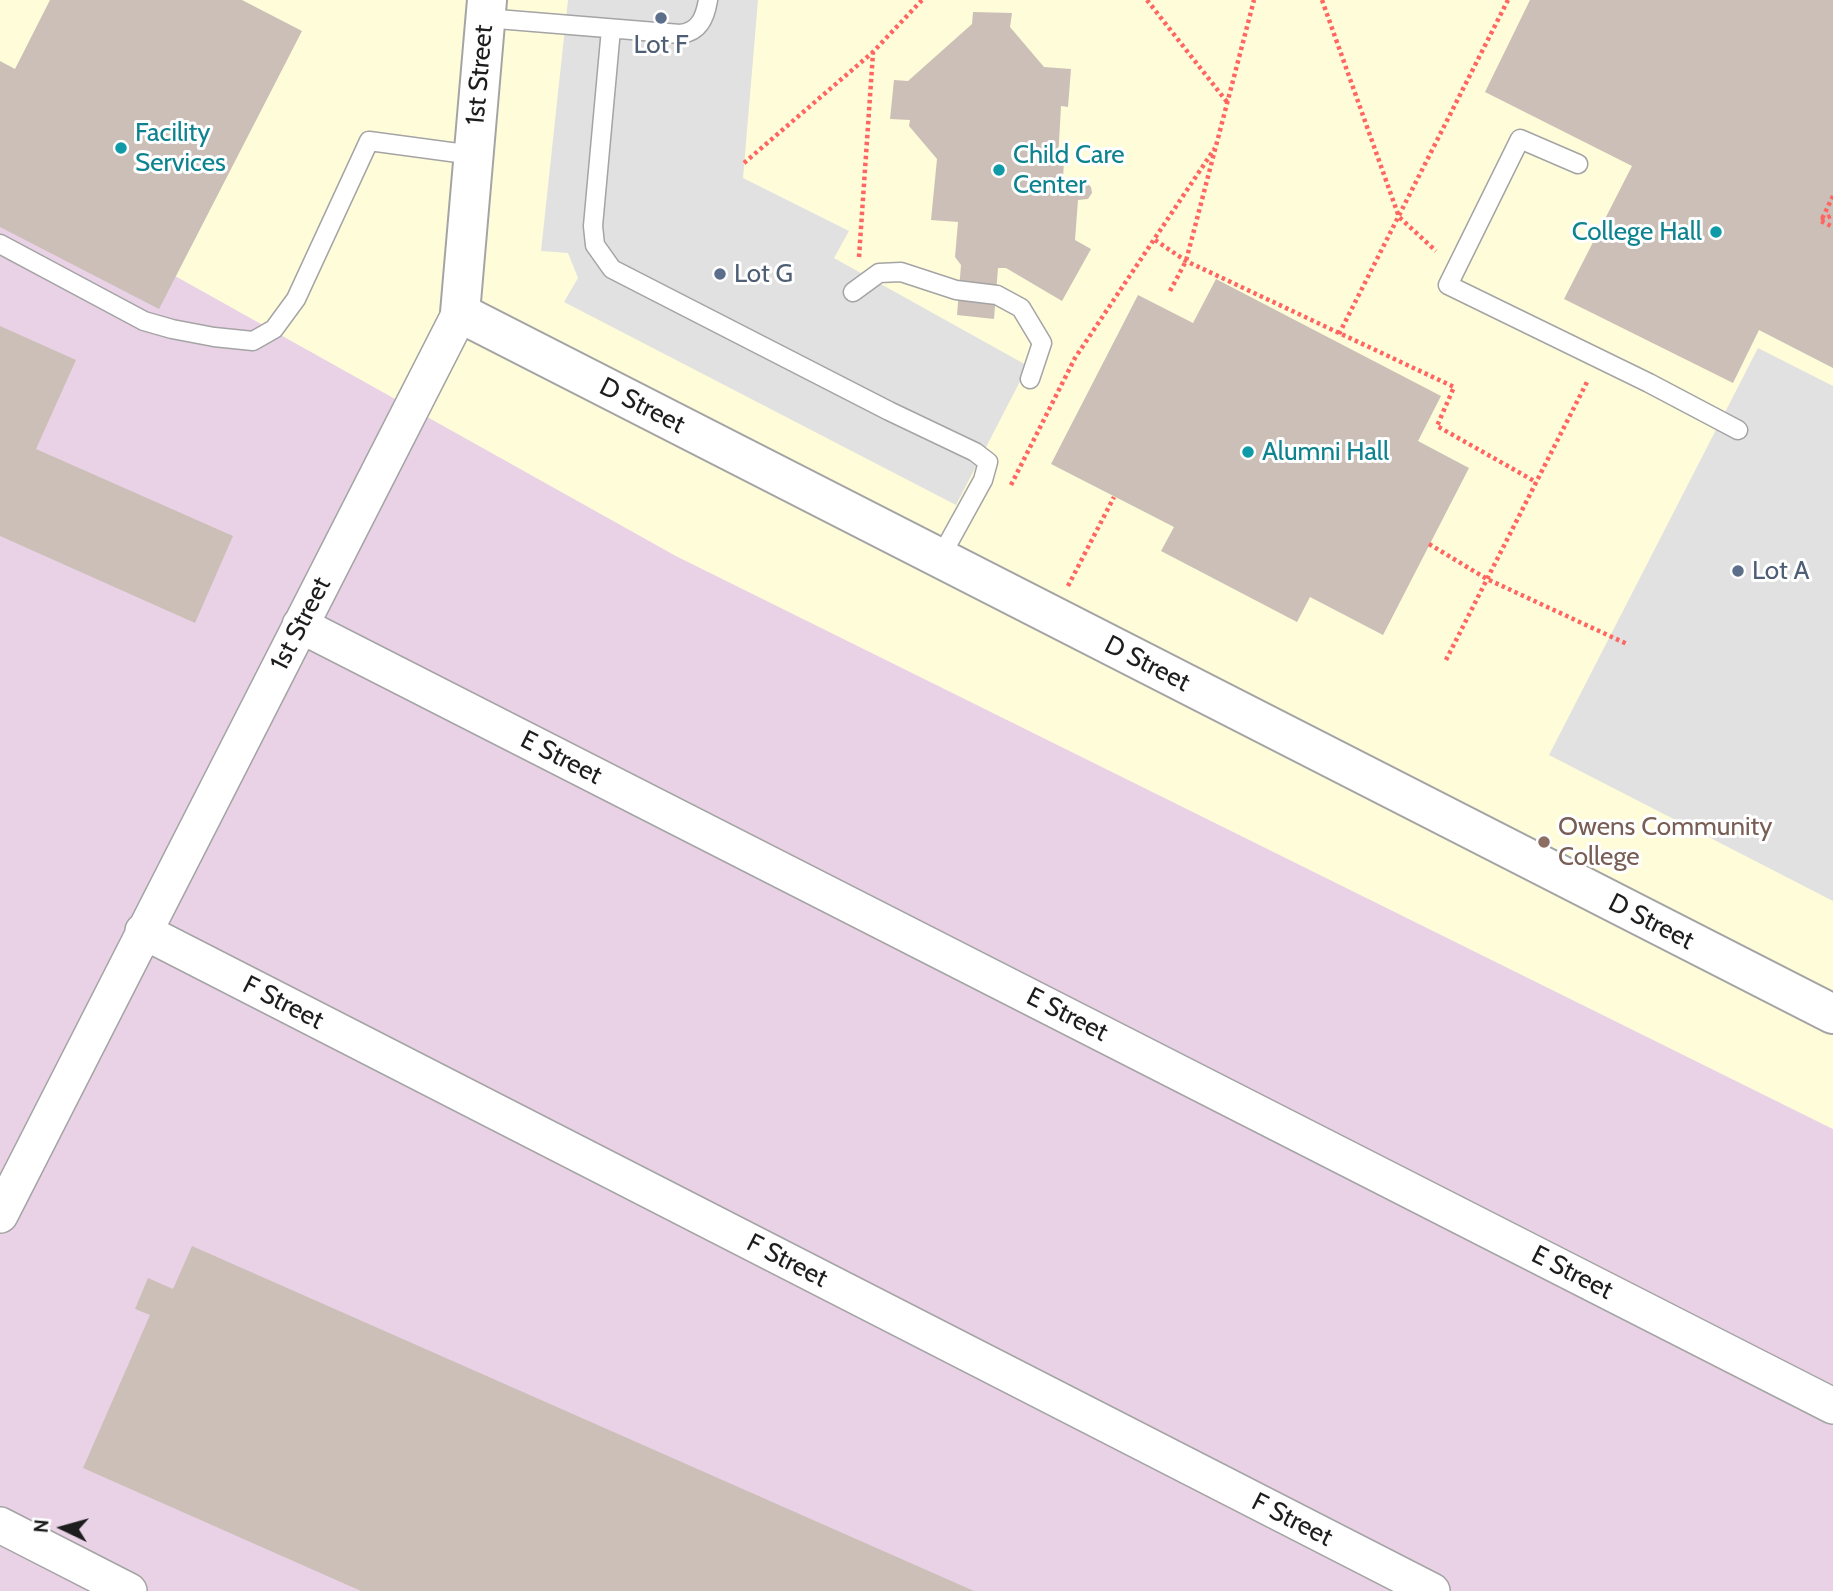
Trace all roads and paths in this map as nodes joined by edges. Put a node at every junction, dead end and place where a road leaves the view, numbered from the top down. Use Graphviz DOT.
graph roads {
  1 [pos="708,0"];
  2 [pos="922,0"];
  3 [pos="1147,0"];
  4 [pos="1254,0"];
  5 [pos="1322,0"];
  6 [pos="1508,0"];
  7 [pos="486,9"];
  8 [pos="611,29"];
  9 [pos="873,52"];
  10 [pos="1227,103"];
  11 [pos="1215,148"];
  12 [pos="473,155"];
  13 [pos="744,163"];
  14 [pos="1578,164"];
  15 [pos="1833,196"];
  16 [pos="1833,215"];
  17 [pos="1399,217"];
  18 [pos="1821,221"];
  19 [pos="1833,227"];
  20 [pos="1155,240"];
  21 [pos="0,244"];
  22 [pos="1186,261"];
  23 [pos="1458,263"];
  24 [pos="858,271"];
  25 [pos="1170,291"];
  26 [pos="853,292"];
  27 [pos="460,313"];
  28 [pos="1339,334"];
  29 [pos="1599,358"];
  30 [pos="1030,379"];
  31 [pos="1738,430"];
  32 [pos="1536,482"];
  33 [pos="1009,489"];
  34 [pos="1114,496"];
  35 [pos="1429,544"];
  36 [pos="940,558"];
  37 [pos="1487,579"];
  38 [pos="1052,615"];
  39 [pos="300,625"];
  40 [pos="1627,644"];
  41 [pos="1446,660"];
  42 [pos="143,931"];
  43 [pos="1833,1014"];
  44 [pos="0,1215"];
  45 [pos="1833,1406"];
  46 [pos="0,1525"];
  47 [pos="129,1591"];
  48 [pos="1432,1591"];
  1 -- 8 [label="lane"];
  2 -- 9 [label="path"];
  3 -- 10 [label="path"];
  4 -- 10 [label="path"];
  5 -- 17 [label="path"];
  6 -- 17 [label="path"];
  7 -- 8 [label="lane"];
  7 -- 12 [label="street, 1st Street"];
  8 -- 36 [label="lane"];
  9 -- 13 [label="path"];
  9 -- 24 [label="path"];
  10 -- 11 [label="path"];
  11 -- 20 [label="path"];
  11 -- 22 [label="path"];
  12 -- 21 [label="lane"];
  12 -- 27 [label="street, 1st Street"];
  14 -- 23 [label="lane"];
  15 -- 18 [label="path"];
  16 -- 18 [label="path"];
  17 -- 23 [label="path"];
  17 -- 28 [label="path"];
  18 -- 19 [label="path"];
  20 -- 22 [label="path"];
  20 -- 33 [label="path"];
  22 -- 25 [label="path"];
  22 -- 28 [label="path"];
  23 -- 29 [label="lane"];
  26 -- 30 [label="lane"];
  27 -- 36 [label="street, D Street"];
  27 -- 39 [label="street, 1st Street"];
  28 -- 32 [label="path"];
  29 -- 31 [label="lane"];
  29 -- 32 [label="path"];
  32 -- 37 [label="path"];
  34 -- 38 [label="path"];
  35 -- 37 [label="path"];
  36 -- 38 [label="street, D Street"];
  37 -- 40 [label="path"];
  37 -- 41 [label="path"];
  38 -- 43 [label="street, D Street"];
  39 -- 42 [label="street, 1st Street"];
  39 -- 45 [label="street, E Street"];
  42 -- 44 [label="street, 1st Street"];
  42 -- 48 [label="street, F Street"];
  46 -- 47 [label="street"];
}
